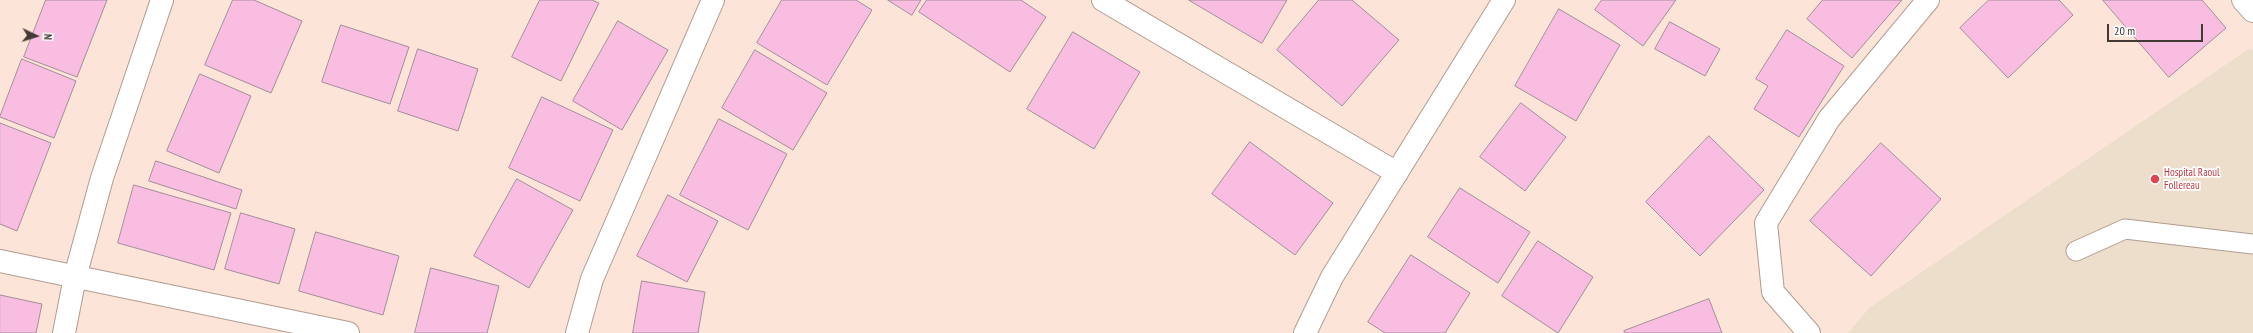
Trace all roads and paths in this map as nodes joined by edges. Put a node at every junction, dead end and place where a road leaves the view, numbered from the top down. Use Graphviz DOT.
graph roads {
  1 [pos="162,0"];
  2 [pos="713,0"];
  3 [pos="1104,0"];
  4 [pos="1504,0"];
  5 [pos="1928,0"];
  6 [pos="2243,0"];
  7 [pos="2253,11"];
  8 [pos="1397,173"];
  9 [pos="2253,244"];
  10 [pos="2076,251"];
  11 [pos="0,261"];
  12 [pos="75,277"];
  13 [pos="64,333"];
  14 [pos="348,333"];
  15 [pos="577,333"];
  16 [pos="1305,333"];
  17 [pos="1809,333"];
  1 -- 12 [label="street"];
  2 -- 15 [label="street"];
  3 -- 8 [label="street"];
  4 -- 8 [label="street"];
  5 -- 17 [label="street"];
  6 -- 7 [label="street"];
  8 -- 16 [label="street"];
  9 -- 10 [label="lane"];
  11 -- 12 [label="street"];
  12 -- 13 [label="street"];
  12 -- 14 [label="street"];
}
